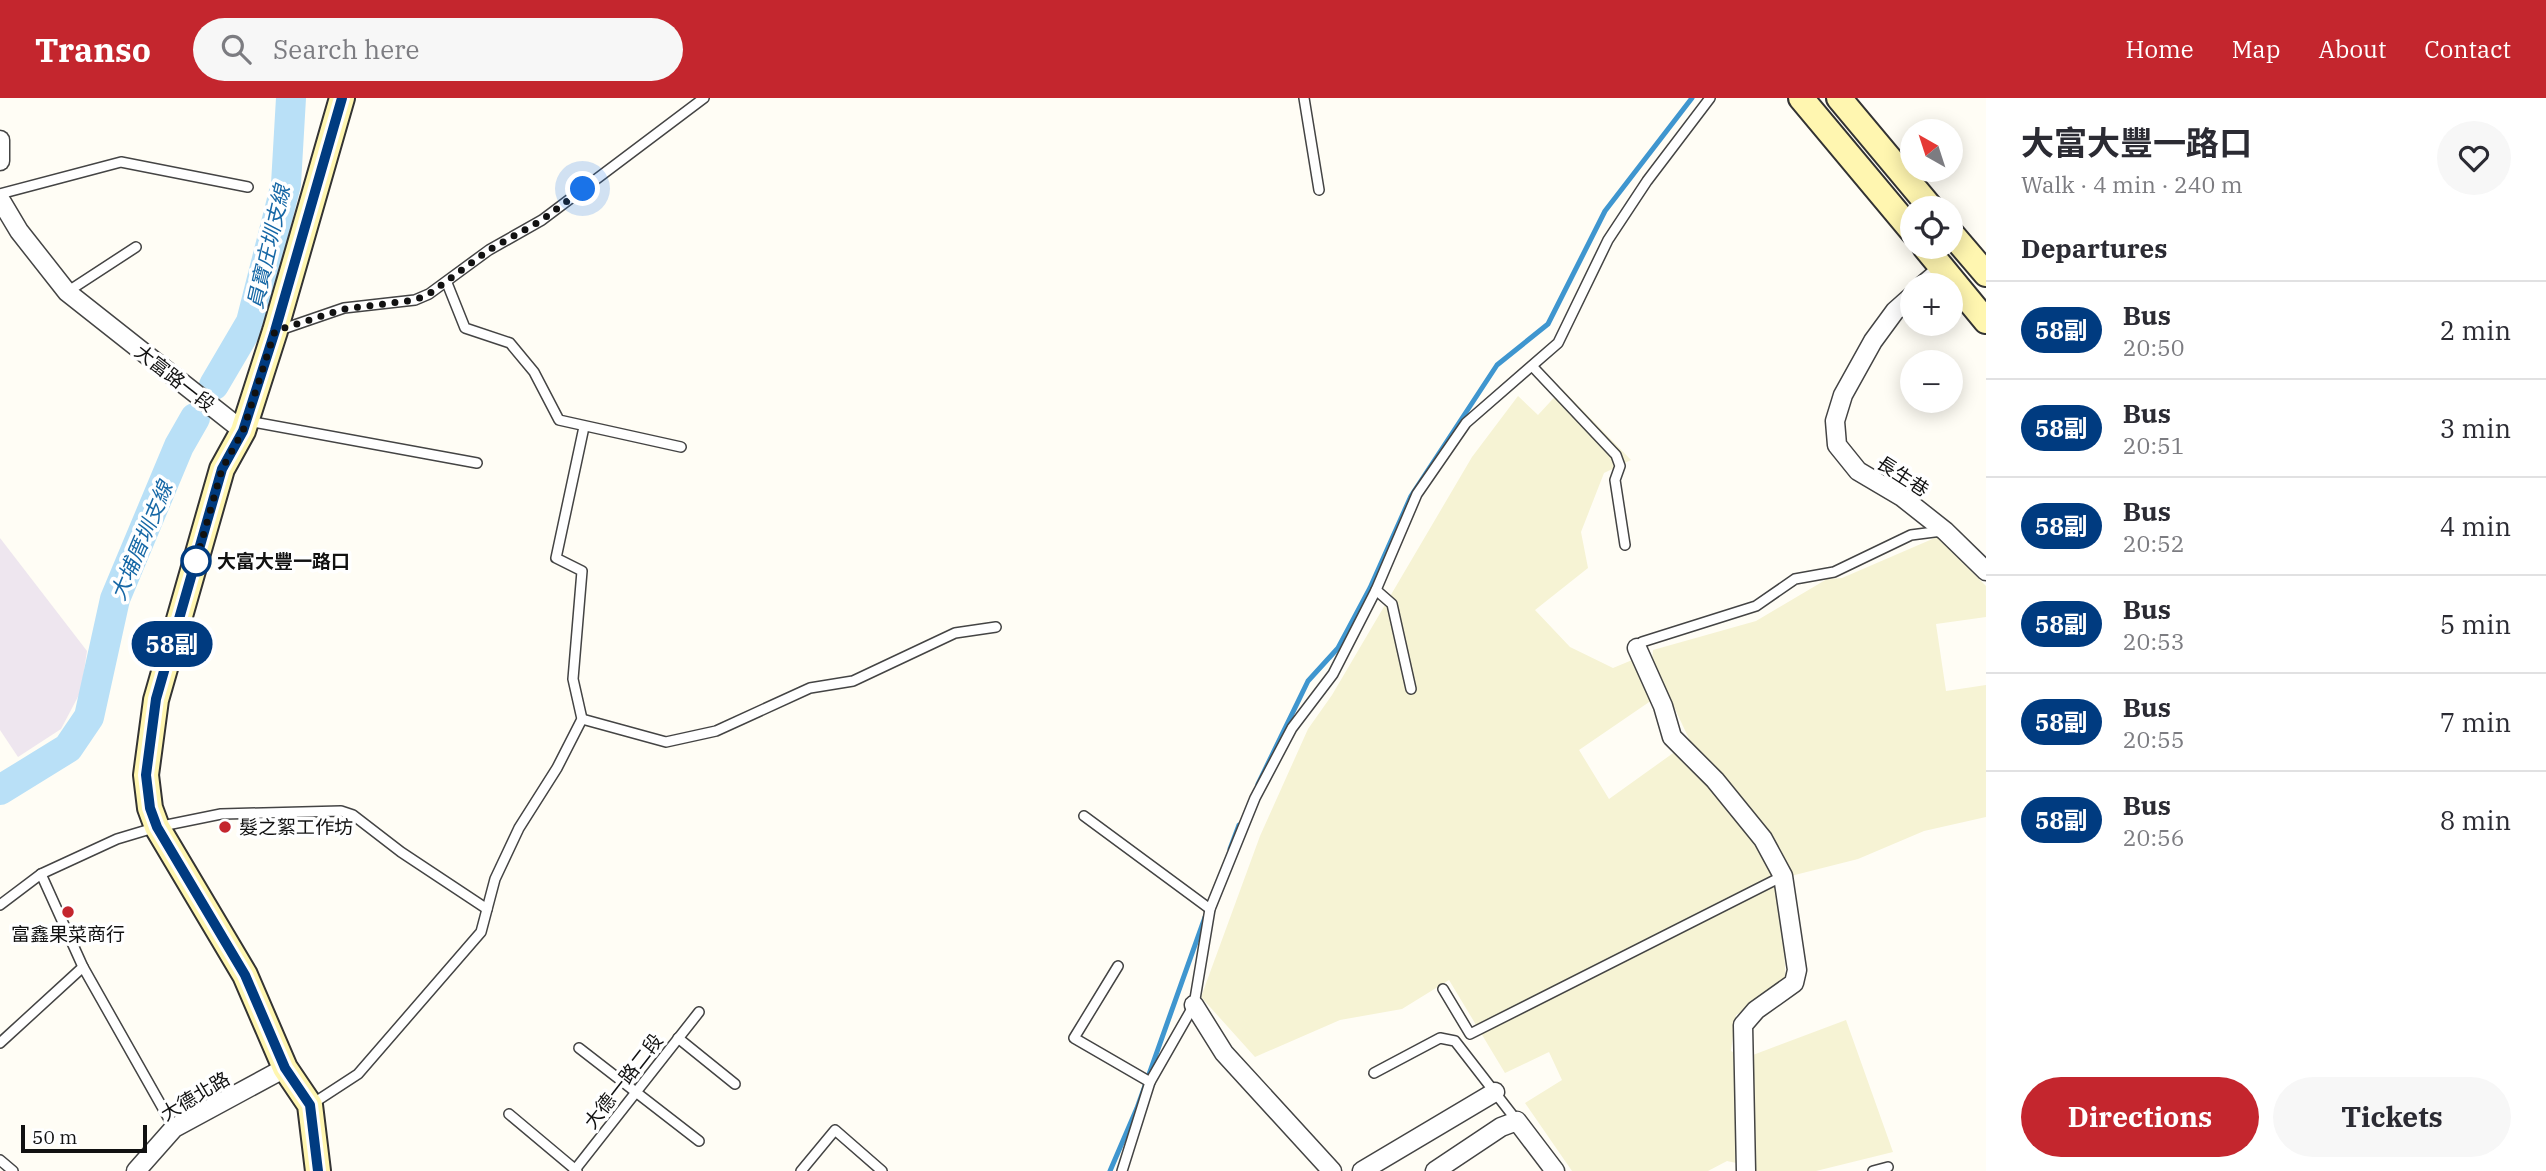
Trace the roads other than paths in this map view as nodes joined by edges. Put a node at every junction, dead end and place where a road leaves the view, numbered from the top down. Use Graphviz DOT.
graph roads {
  1 [pos="342,98"];
  2 [pos="704,98"];
  3 [pos="1304,98"];
  4 [pos="1710,98"];
  5 [pos="1801,98"];
  6 [pos="1839,98"];
  7 [pos="0,140"];
  8 [pos="0,161"];
  9 [pos="248,187"];
  10 [pos="1319,190"];
  11 [pos="0,194"];
  12 [pos="1921,196"];
  13 [pos="0,199"];
  14 [pos="1900,216"];
  15 [pos="136,247"];
  16 [pos="1963,247"];
  17 [pos="1935,259"];
  18 [pos="1942,268"];
  19 [pos="1936,273"];
  20 [pos="1986,274"];
  21 [pos="447,283"];
  22 [pos="67,292"];
  23 [pos="1900,307"];
  24 [pos="1986,321"];
  25 [pos="275,331"];
  26 [pos="1532,366"];
  27 [pos="245,426"];
  28 [pos="584,427"];
  29 [pos="681,447"];
  30 [pos="477,463"];
  31 [pos="1945,531"];
  32 [pos="1625,545"];
  33 [pos="1986,570"];
  34 [pos="1376,590"];
  35 [pos="996,627"];
  36 [pos="1640,645"];
  37 [pos="1411,689"];
  38 [pos="582,719"];
  39 [pos="1084,816"];
  40 [pos="157,827"];
  41 [pos="41,873"];
  42 [pos="1783,876"];
  43 [pos="0,905"];
  44 [pos="487,909"];
  45 [pos="1210,909"];
  46 [pos="1118,966"];
  47 [pos="83,967"];
  48 [pos="1443,989"];
  49 [pos="1194,1005"];
  50 [pos="699,1012"];
  51 [pos="678,1038"];
  52 [pos="0,1043"];
  53 [pos="579,1048"];
  54 [pos="285,1068"];
  55 [pos="1374,1073"];
  56 [pos="1150,1082"];
  57 [pos="735,1084"];
  58 [pos="636,1092"];
  59 [pos="1495,1092"];
  60 [pos="310,1105"];
  61 [pos="509,1114"];
  62 [pos="1517,1121"];
  63 [pos="174,1128"];
  64 [pos="699,1141"];
  65 [pos="0,1160"];
  66 [pos="1888,1167"];
  67 [pos="575,1170"];
  68 [pos="13,1171"];
  69 [pos="136,1171"];
  70 [pos="318,1171"];
  71 [pos="801,1171"];
  72 [pos="882,1171"];
  73 [pos="1122,1171"];
  74 [pos="1332,1171"];
  75 [pos="1362,1171"];
  76 [pos="1435,1171"];
  77 [pos="1555,1171"];
  78 [pos="1746,1171"];
  79 [pos="1873,1171"];
  1 -- 25 [label="street"];
  2 -- 21 [label="lane"];
  3 -- 10 [label="lane"];
  4 -- 26 [label="lane"];
  5 -- 14 [label="street"];
  6 -- 12 [label="street"];
  7 -- 8 [label="street"];
  9 -- 11 [label="lane"];
  13 -- 22 [label="street, 大富路一段"];
  15 -- 22 [label="lane"];
  16 -- 20 [label="street"];
  17 -- 18 [label="street"];
  18 -- 19 [label="street"];
  18 -- 24 [label="street"];
  21 -- 25 [label="lane"];
  21 -- 28 [label="lane"];
  22 -- 27 [label="street, 大富路一段"];
  23 -- 31 [label="street, 長生巷"];
  25 -- 27 [label="street"];
  26 -- 32 [label="lane"];
  26 -- 34 [label="lane"];
  27 -- 30 [label="lane"];
  27 -- 40 [label="street"];
  28 -- 29 [label="lane"];
  28 -- 38 [label="lane"];
  31 -- 33 [label="street, 長生巷"];
  31 -- 36 [label="lane"];
  34 -- 37 [label="lane"];
  34 -- 45 [label="lane"];
  35 -- 38 [label="lane"];
  36 -- 42 [label="street"];
  38 -- 44 [label="lane"];
  39 -- 45 [label="lane"];
  40 -- 41 [label="lane"];
  40 -- 44 [label="lane"];
  40 -- 54 [label="street"];
  41 -- 43 [label="lane"];
  41 -- 47 [label="lane"];
  42 -- 48 [label="lane"];
  42 -- 78 [label="street"];
  44 -- 60 [label="lane"];
  45 -- 49 [label="lane"];
  46 -- 56 [label="lane"];
  47 -- 52 [label="lane"];
  47 -- 63 [label="lane"];
  49 -- 56 [label="lane"];
  49 -- 74 [label="street"];
  50 -- 51 [label="lane, 大德一路二段"];
  51 -- 57 [label="lane"];
  51 -- 58 [label="lane, 大德一路二段"];
  53 -- 58 [label="lane"];
  54 -- 60 [label="street"];
  54 -- 63 [label="street, 大德北路"];
  55 -- 59 [label="lane"];
  56 -- 73 [label="lane"];
  58 -- 64 [label="lane"];
  58 -- 67 [label="lane, 大德一路二段"];
  59 -- 62 [label="lane"];
  59 -- 75 [label="street"];
  60 -- 70 [label="street"];
  61 -- 67 [label="lane"];
  62 -- 76 [label="street"];
  62 -- 77 [label="street"];
  63 -- 69 [label="street, 大德北路"];
  65 -- 68 [label="lane"];
  66 -- 79 [label="lane"];
  71 -- 72 [label="lane"];
}
